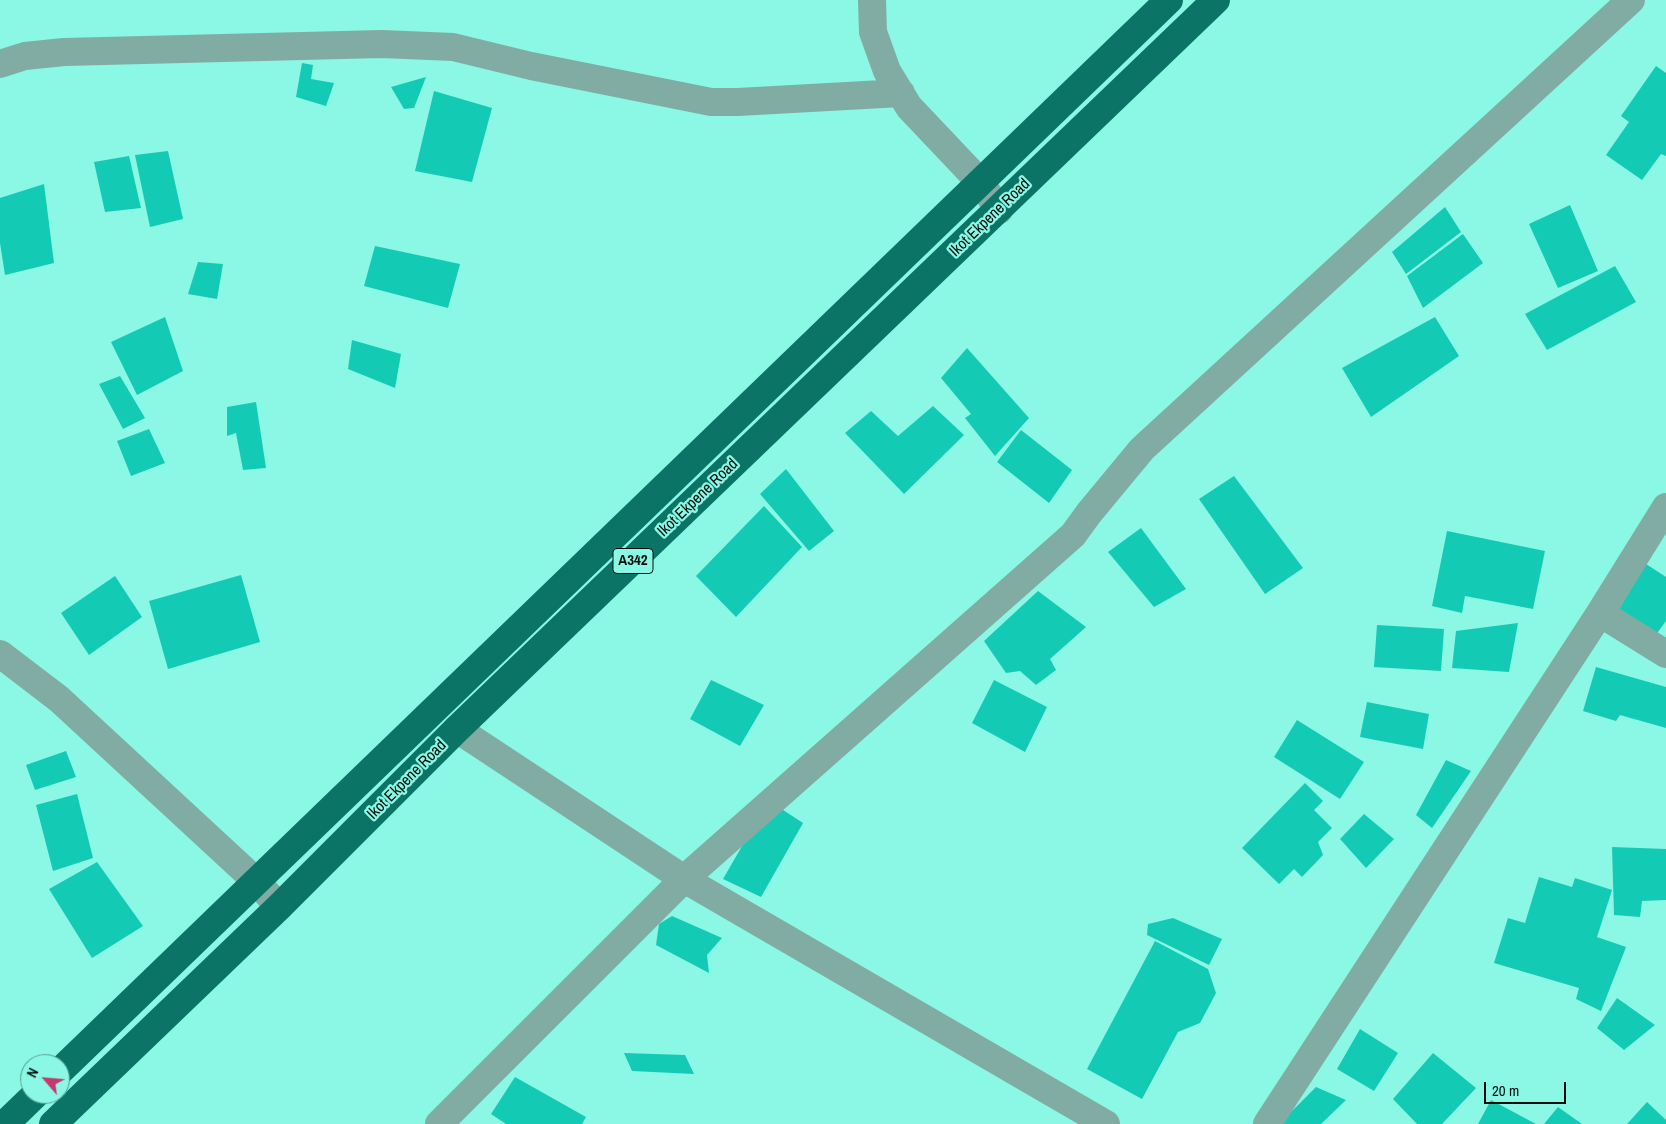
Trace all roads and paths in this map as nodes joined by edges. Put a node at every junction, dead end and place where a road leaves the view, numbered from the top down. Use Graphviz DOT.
graph roads {
  1 [pos="872,0"];
  2 [pos="1169,0"];
  3 [pos="1216,0"];
  4 [pos="1631,0"];
  5 [pos="0,64"];
  6 [pos="901,93"];
  7 [pos="981,183"];
  8 [pos="999,210"];
  9 [pos="1666,507"];
  10 [pos="1600,613"];
  11 [pos="0,654"];
  12 [pos="1666,654"];
  13 [pos="458,729"];
  14 [pos="684,879"];
  15 [pos="257,882"];
  16 [pos="279,907"];
  17 [pos="70,1061"];
  18 [pos="26,1104"];
  19 [pos="5,1124"];
  20 [pos="53,1124"];
  21 [pos="439,1124"];
  22 [pos="1106,1124"];
  23 [pos="1267,1124"];
  1 -- 6 [label="street"];
  2 -- 7 [label="highway, Ikot Ekpene Road / A342"];
  3 -- 8 [label="highway, Ikot Ekpene Road / A342"];
  4 -- 14 [label="street"];
  5 -- 6 [label="street"];
  6 -- 7 [label="street"];
  7 -- 8 [label="street"];
  7 -- 15 [label="highway, Ikot Ekpene Road / A342"];
  8 -- 13 [label="highway, Ikot Ekpene Road / A342"];
  9 -- 10 [label="street"];
  10 -- 12 [label="street"];
  10 -- 23 [label="street"];
  11 -- 15 [label="street"];
  13 -- 14 [label="street"];
  13 -- 16 [label="highway, Ikot Ekpene Road / A342"];
  14 -- 21 [label="street"];
  14 -- 22 [label="street"];
  15 -- 16 [label="street"];
  15 -- 17 [label="highway, Ikot Ekpene Road / A342"];
  16 -- 20 [label="highway, Ikot Ekpene Road / A342"];
  18 -- 19 [label="highway"];
}
